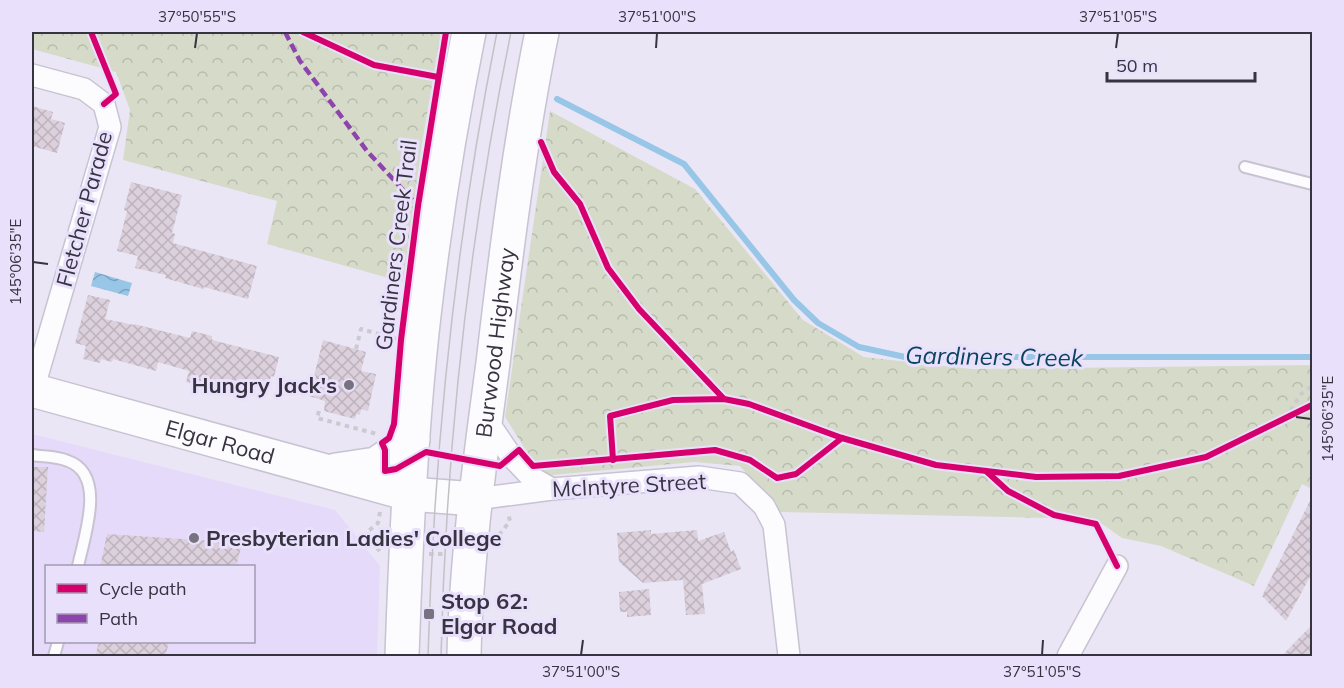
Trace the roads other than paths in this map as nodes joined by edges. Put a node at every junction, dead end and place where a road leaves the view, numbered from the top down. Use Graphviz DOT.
graph roads {
  1 [pos="469,32"];
  2 [pos="542,32"];
  3 [pos="32,75"];
  4 [pos="1245,167"];
  5 [pos="1312,184"];
  6 [pos="32,390"];
  7 [pos="486,419"];
  8 [pos="32,455"];
  9 [pos="394,464"];
  10 [pos="552,489"];
  11 [pos="476,499"];
  12 [pos="78,565"];
  13 [pos="1117,566"];
  14 [pos="402,657"];
  15 [pos="464,657"];
  16 [pos="789,657"];
  17 [pos="1068,657"];
  1 -- 9 [label="main road"];
  2 -- 7 [label="main road, Burwood Highway"];
  3 -- 6 [label="street, Fletcher Parade"];
  4 -- 5 [label="lane"];
  6 -- 9 [label="main road, Elgar Road"];
  7 -- 10 [label="street"];
  7 -- 11 [label="main road, Burwood Highway"];
  8 -- 12 [label="lane"];
  9 -- 11 [label="main road"];
  9 -- 14 [label="main road"];
  10 -- 11 [label="street, McIntyre Street"];
  10 -- 16 [label="street, McIntyre Street"];
  11 -- 15 [label="main road, Burwood Highway"];
  13 -- 17 [label="street"];
}
